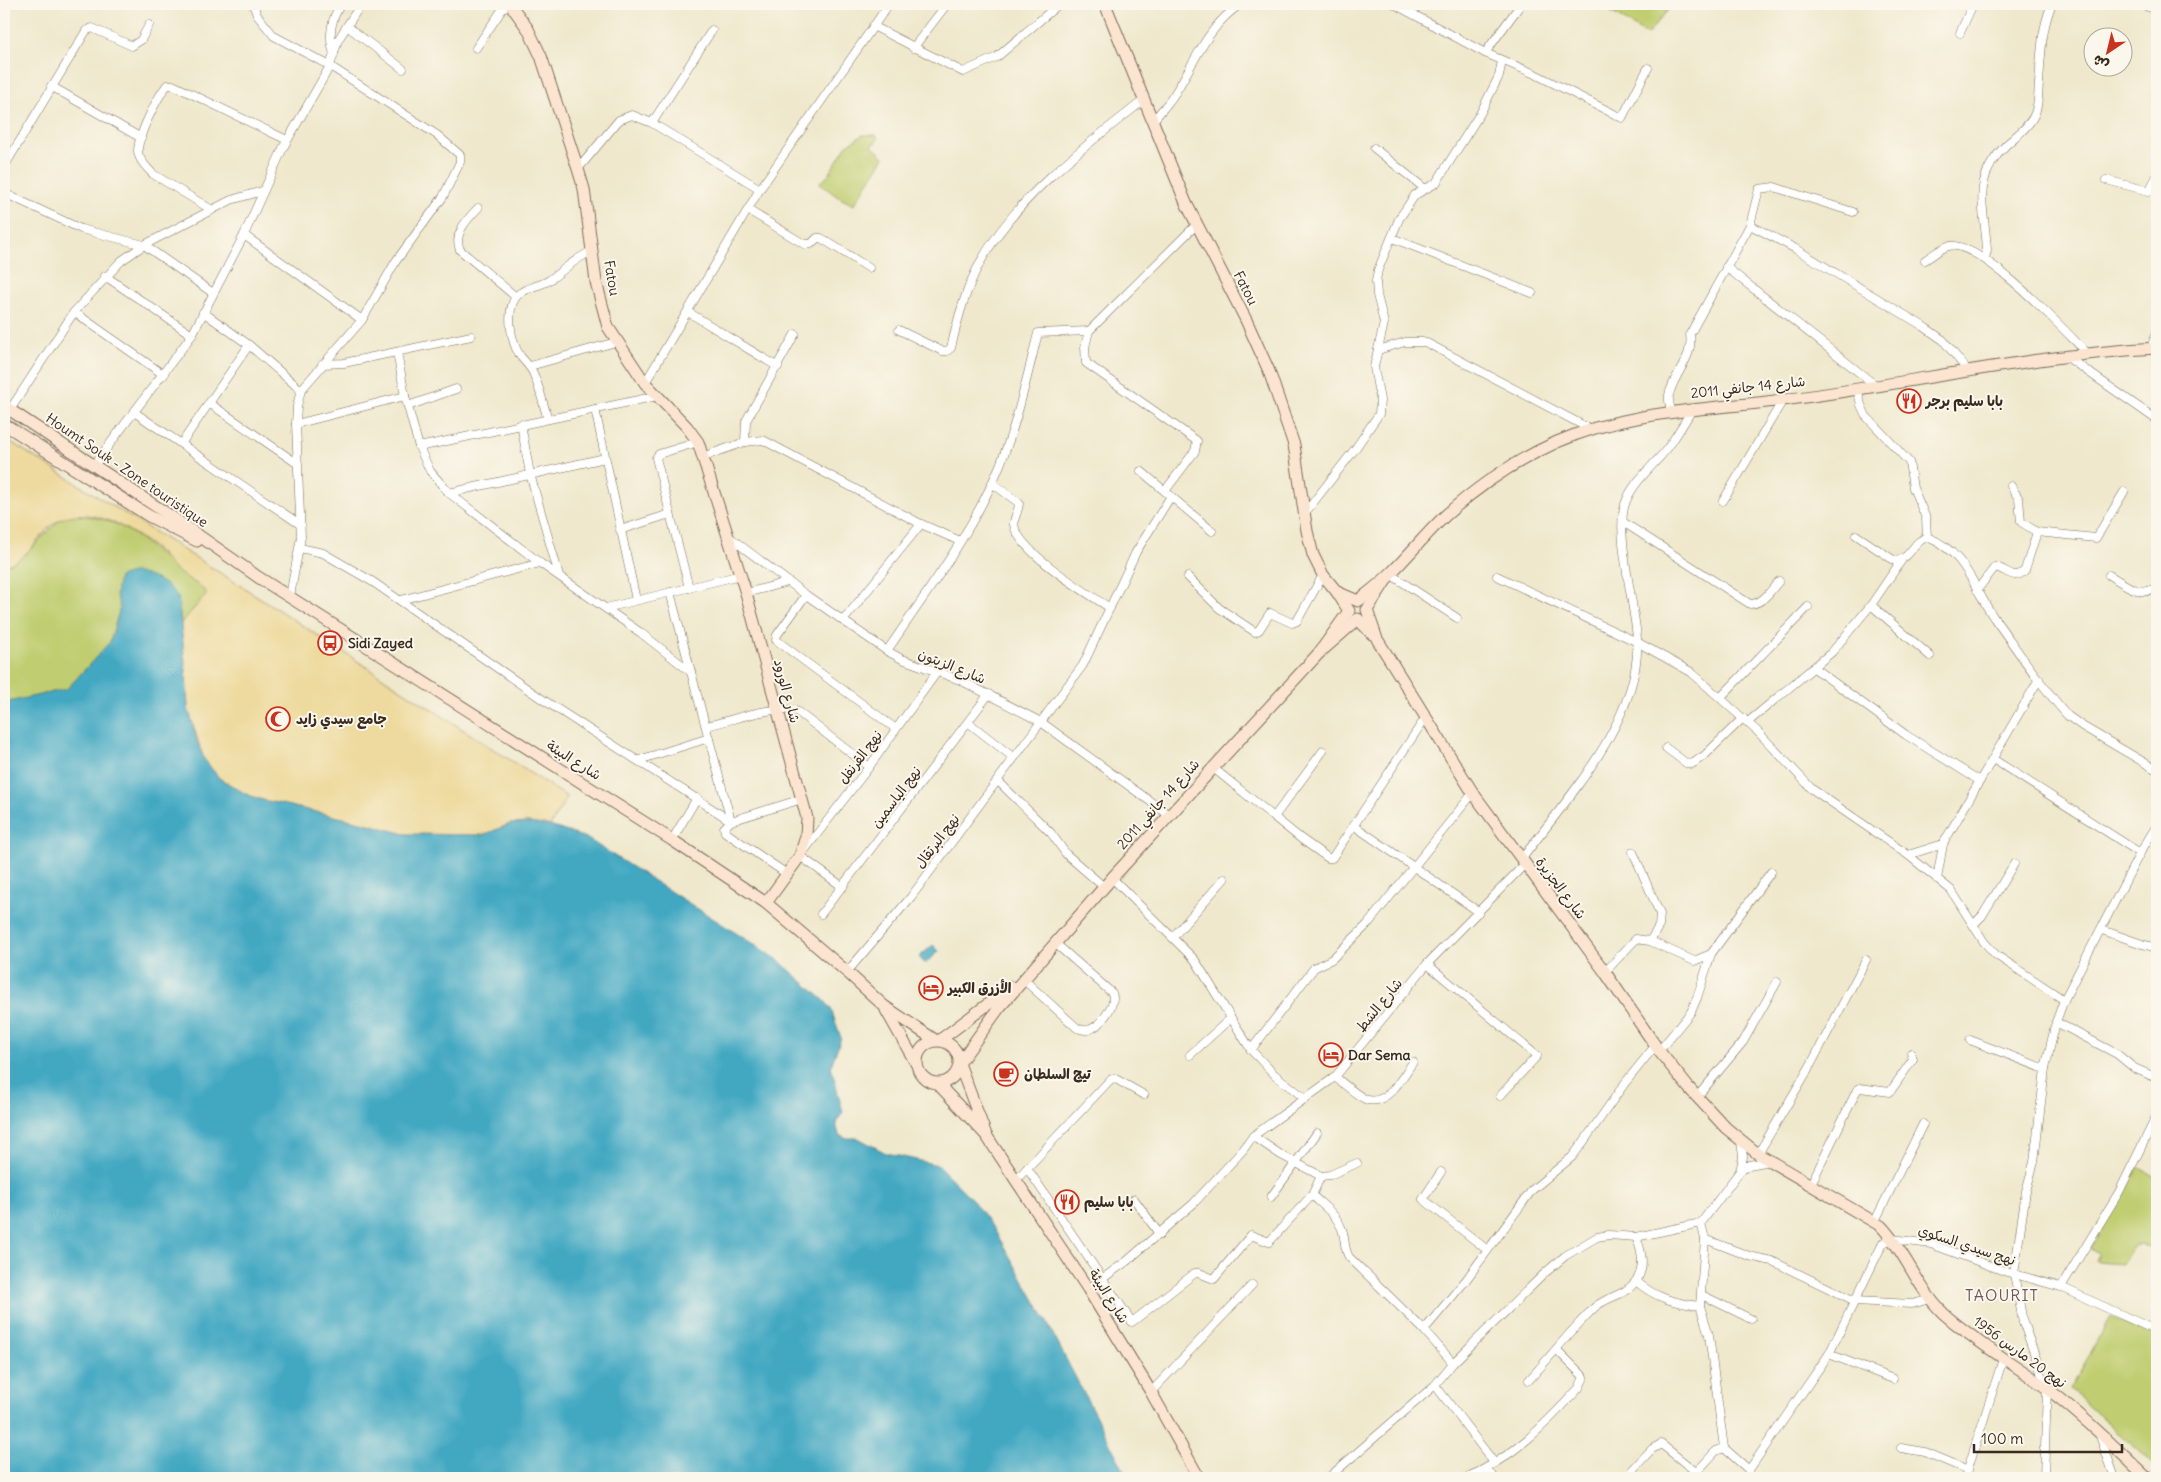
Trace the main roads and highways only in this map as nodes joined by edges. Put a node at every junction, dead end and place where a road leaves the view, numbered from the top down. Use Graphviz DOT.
graph roads {
  1 [pos="510,4"];
  2 [pos="1105,4"];
  3 [pos="2154,348"];
  4 [pos="6,412"];
  5 [pos="4,424"];
  6 [pos="728,536"];
  7 [pos="232,559"];
  8 [pos="1390,574"];
  9 [pos="1337,592"];
  10 [pos="1358,601"];
  11 [pos="1367,610"];
  12 [pos="1349,611"];
  13 [pos="1358,619"];
  14 [pos="1377,639"];
  15 [pos="1319,653"];
  16 [pos="766,903"];
  17 [pos="1023,979"];
  18 [pos="884,1006"];
  19 [pos="938,1040"];
  20 [pos="960,1064"];
  21 [pos="917,1065"];
  22 [pos="938,1084"];
  23 [pos="986,1135"];
  24 [pos="1741,1141"];
  25 [pos="1199,1478"];
  26 [pos="2147,1478"];
  1 -- 6 [label="main road, Fatou"];
  2 -- 9 [label="main road, Fatou"];
  3 -- 8 [label="main road, شارع 14 جانفي 2011"];
  4 -- 7 [label="main road, Houmt Souk - Zone touristique"];
  5 -- 7 [label="main road"];
  6 -- 16 [label="main road, شارع الورود"];
  7 -- 16 [label="main road, شارع البيئة"];
  8 -- 10 [label="main road, شارع 14 جانفي 2011"];
  8 -- 11 [label="main road, شارع 14 جانفي 2011"];
  9 -- 10 [label="main road, Fatou"];
  9 -- 12 [label="main road, Fatou"];
  10 -- 11 [label="main road"];
  10 -- 12 [label="main road"];
  11 -- 13 [label="main road"];
  11 -- 14 [label="main road, شارع الجزيرة"];
  12 -- 13 [label="main road"];
  12 -- 15 [label="main road, شارع 14 جانفي 2011"];
  13 -- 14 [label="main road, شارع الجزيرة"];
  13 -- 15 [label="main road, شارع 14 جانفي 2011"];
  14 -- 24 [label="main road, شارع الجزيرة"];
  15 -- 17 [label="main road, شارع 14 جانفي 2011"];
  16 -- 18 [label="main road, شارع البيئة"];
  17 -- 19 [label="main road, شارع 14 جانفي 2011"];
  17 -- 20 [label="main road, شارع 14 جانفي 2011"];
  18 -- 19 [label="main road, شارع البيئة"];
  18 -- 21 [label="main road, شارع البيئة"];
  19 -- 20 [label="main road"];
  19 -- 21 [label="main road"];
  20 -- 22 [label="main road"];
  20 -- 23 [label="main road, شارع البيئة"];
  21 -- 22 [label="main road"];
  22 -- 23 [label="main road, شارع البيئة"];
  23 -- 25 [label="main road, شارع البيئة"];
  24 -- 26 [label="main road, نهج 20 مارس 1956"];
}
